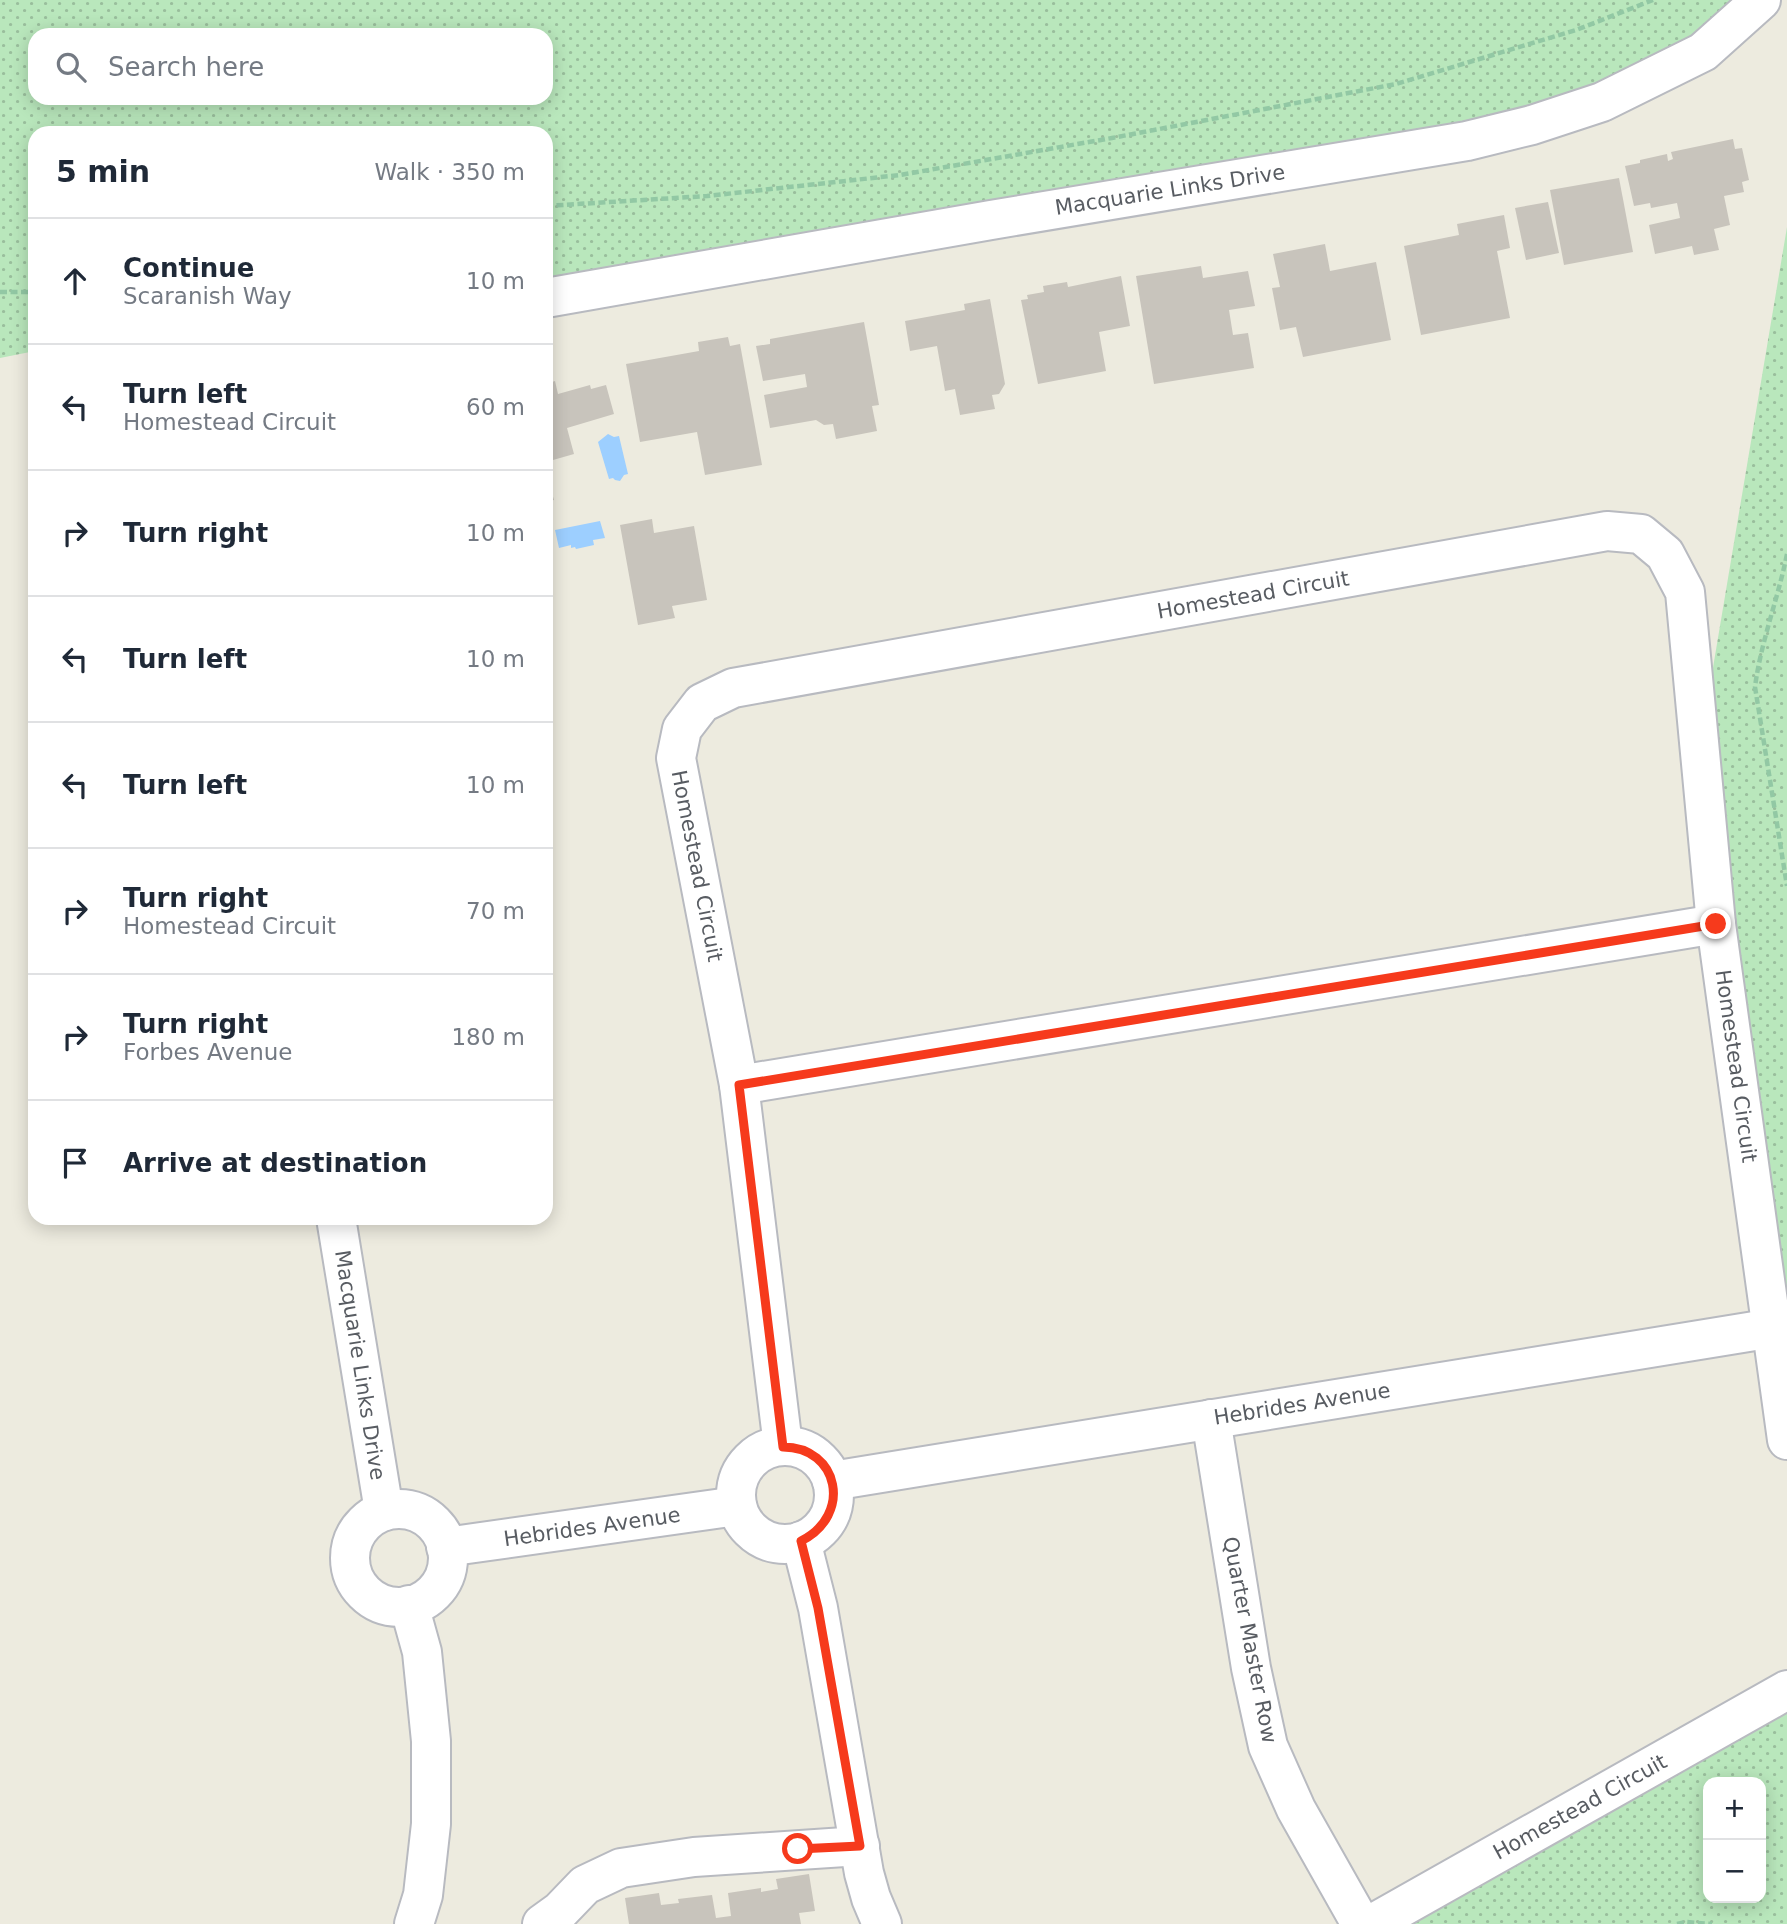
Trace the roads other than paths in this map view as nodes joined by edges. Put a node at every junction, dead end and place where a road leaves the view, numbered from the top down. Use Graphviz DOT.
graph roads {
  1 [pos="1761,0"];
  2 [pos="553,298"];
  3 [pos="1716,924"];
  4 [pos="739,1085"];
  5 [pos="337,1225"];
  6 [pos="1773,1328"];
  7 [pos="1211,1419"];
  8 [pos="1787,1440"];
  9 [pos="783,1447"];
  10 [pos="832,1481"];
  11 [pos="737,1506"];
  12 [pos="384,1511"];
  13 [pos="801,1541"];
  14 [pos="446,1547"];
  15 [pos="409,1605"];
  16 [pos="1787,1690"];
  17 [pos="860,1846"];
  18 [pos="530,1923"];
  19 [pos="414,1924"];
  20 [pos="882,1924"];
  21 [pos="1361,1924"];
  22 [pos="1372,1924"];
  1 -- 2 [label="street, Macquarie Links Drive"];
  3 -- 4 [label="street"];
  3 -- 4 [label="street, Homestead Circuit"];
  3 -- 6 [label="street, Homestead Circuit"];
  4 -- 9 [label="street, Homestead Circuit"];
  5 -- 12 [label="street, Macquarie Links Drive"];
  6 -- 7 [label="street, Hebrides Avenue"];
  6 -- 8 [label="street, Homestead Circuit"];
  7 -- 10 [label="street, Hebrides Avenue"];
  7 -- 21 [label="street, Quarter Master Row"];
  9 -- 10 [label="street"];
  9 -- 11 [label="street"];
  10 -- 13 [label="street"];
  11 -- 13 [label="street"];
  11 -- 14 [label="street, Hebrides Avenue"];
  12 -- 14 [label="street"];
  12 -- 15 [label="street"];
  13 -- 17 [label="street"];
  14 -- 15 [label="street"];
  15 -- 19 [label="street"];
  16 -- 22 [label="street, Homestead Circuit"];
  17 -- 18 [label="street"];
  17 -- 20 [label="street"];
}
